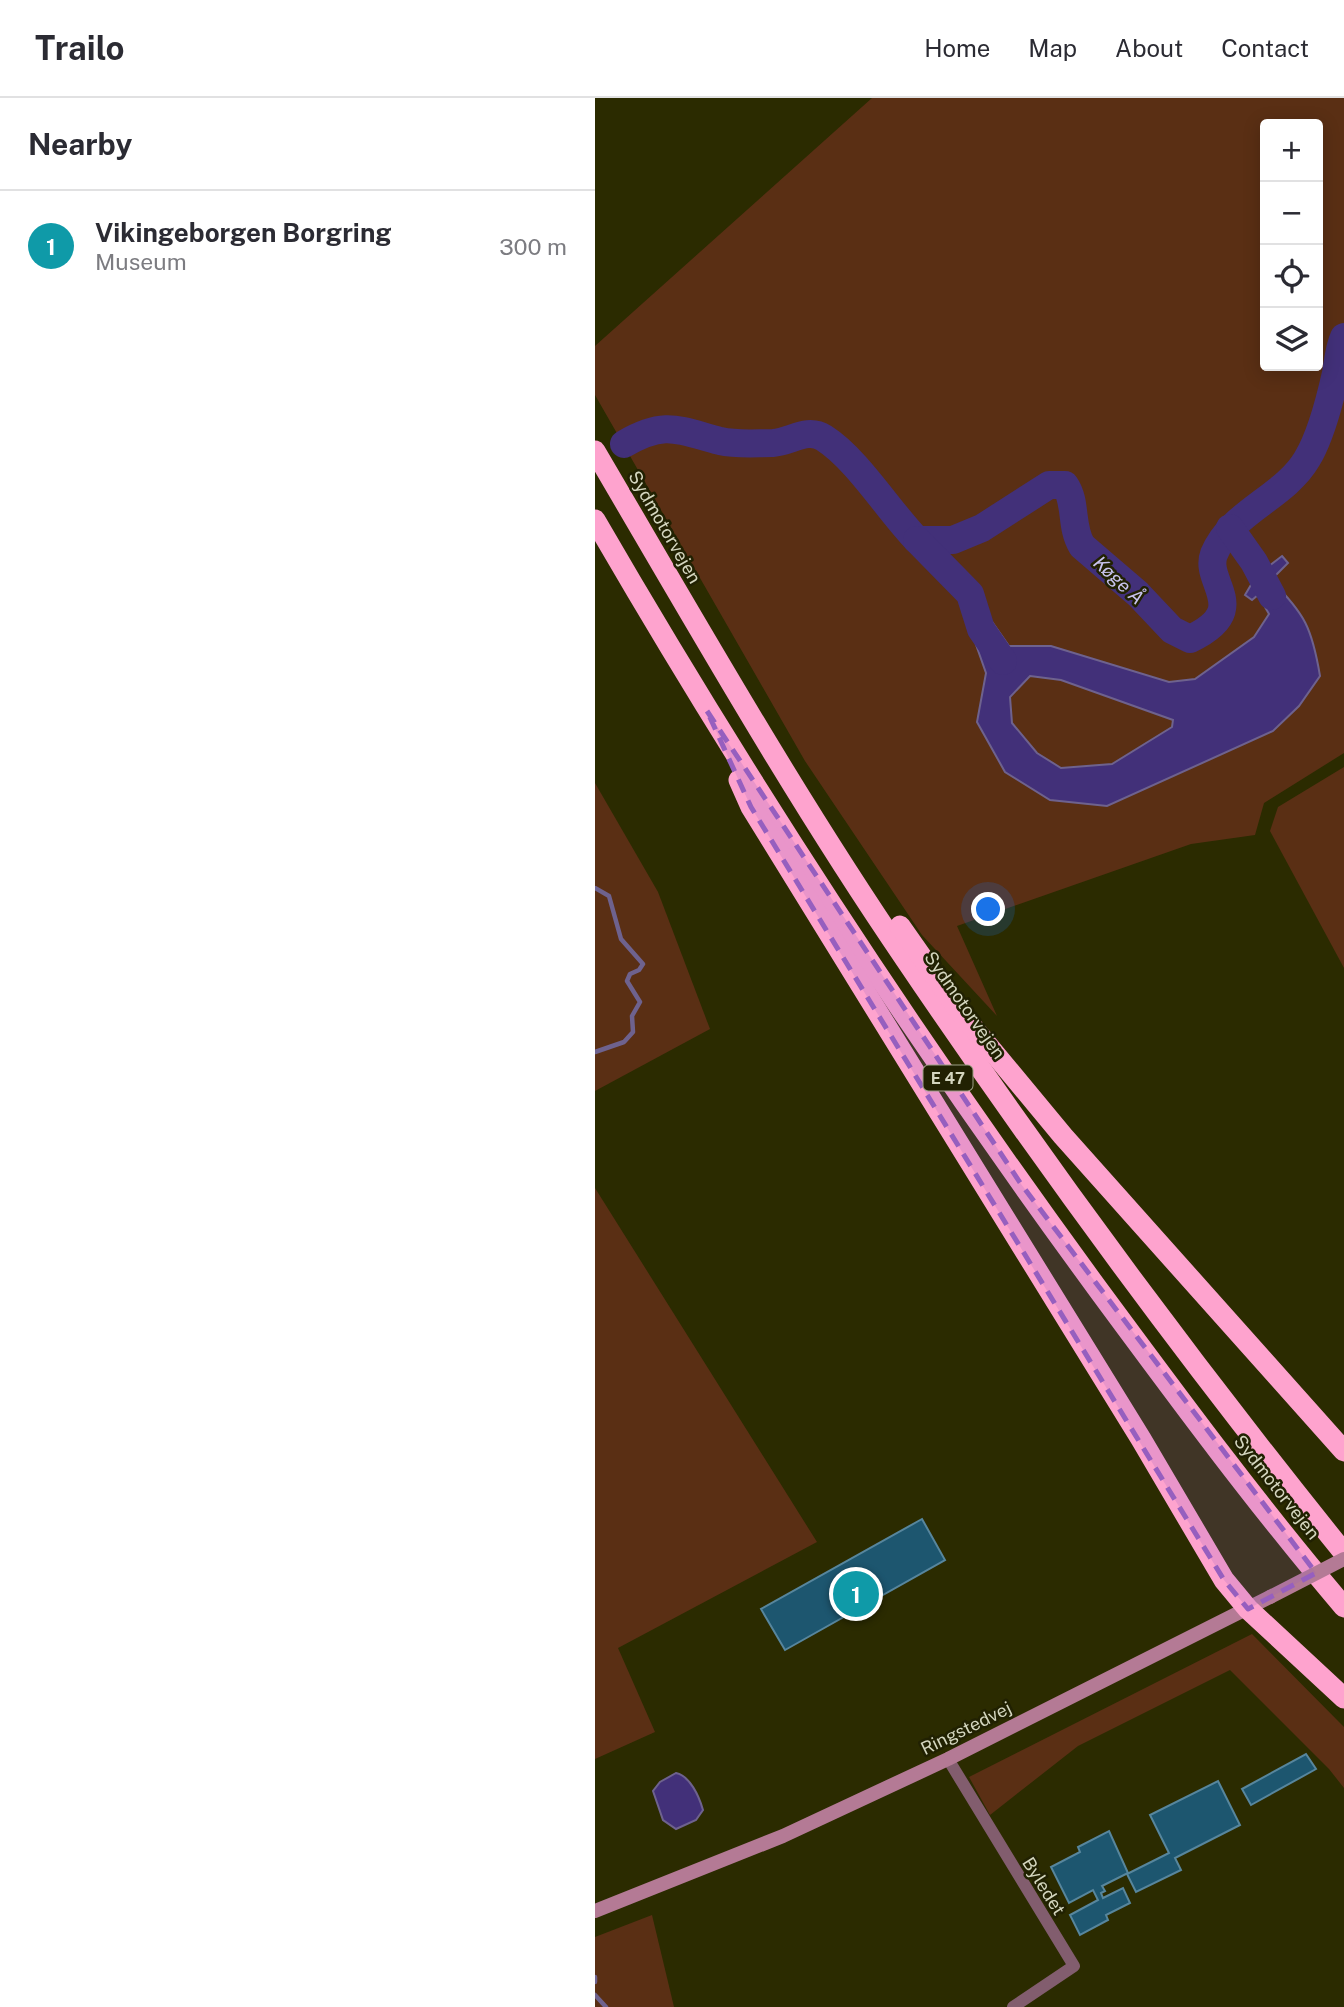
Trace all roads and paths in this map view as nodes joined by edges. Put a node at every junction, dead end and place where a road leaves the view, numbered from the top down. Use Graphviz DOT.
graph roads {
  1 [pos="595,451"];
  2 [pos="595,520"];
  3 [pos="707,711"];
  4 [pos="748,712"];
  5 [pos="1344,1451"];
  6 [pos="1344,1553"];
  7 [pos="1344,1559"];
  8 [pos="1344,1607"];
  9 [pos="1248,1609"];
  10 [pos="1344,1698"];
  11 [pos="948,1759"];
  12 [pos="595,1911"];
  13 [pos="1013,2007"];
  1 -- 4 [label="highway, Sydmotorvejen / E 47"];
  2 -- 3 [label="highway, Sydmotorvejen / E 47"];
  3 -- 8 [label="highway, Sydmotorvejen / E 47"];
  3 -- 9 [label="highway"];
  4 -- 5 [label="highway"];
  4 -- 6 [label="highway, Sydmotorvejen / E 47"];
  7 -- 9 [label="main road, Ringstedvej, bridge"];
  9 -- 10 [label="highway"];
  9 -- 11 [label="main road, Ringstedvej"];
  11 -- 12 [label="main road, Ringstedvej"];
  11 -- 13 [label="street, Byledet"];
}
